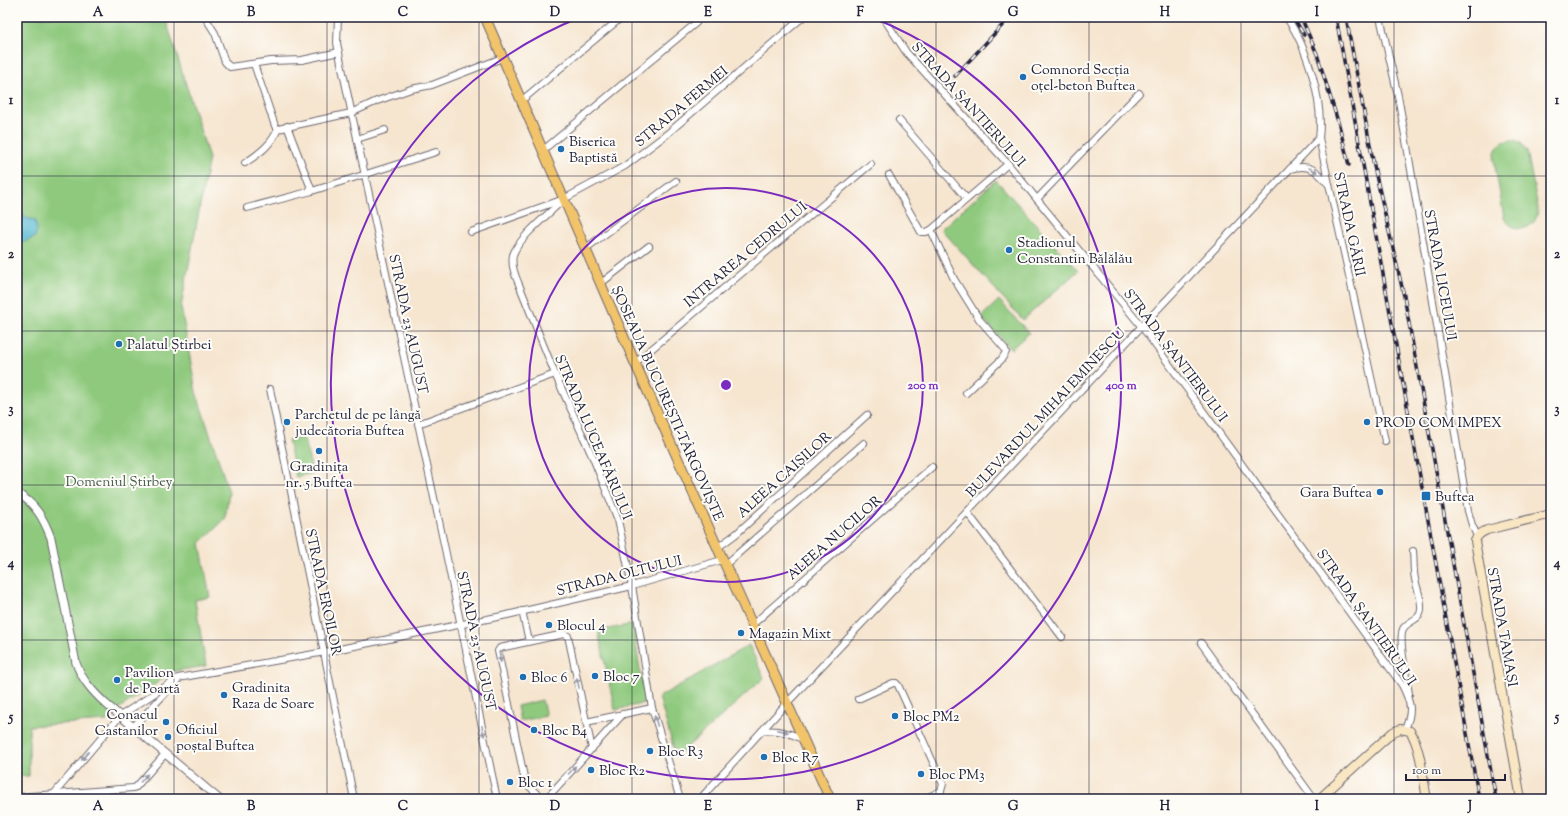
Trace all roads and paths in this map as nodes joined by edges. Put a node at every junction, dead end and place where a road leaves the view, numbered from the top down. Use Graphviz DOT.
graph roads {
  1 [pos="205,17"];
  2 [pos="338,17"];
  3 [pos="485,17"];
  4 [pos="622,17"];
  5 [pos="883,17"];
  6 [pos="1286,17"];
  7 [pos="1380,17"];
  8 [pos="802,18"];
  9 [pos="696,23"];
  10 [pos="339,52"];
  11 [pos="502,58"];
  12 [pos="254,64"];
  13 [pos="1139,92"];
  14 [pos="521,101"];
  15 [pos="351,114"];
  16 [pos="899,120"];
  17 [pos="287,126"];
  18 [pos="278,129"];
  19 [pos="385,130"];
  20 [pos="1319,138"];
  21 [pos="357,139"];
  22 [pos="542,151"];
  23 [pos="436,152"];
  24 [pos="245,163"];
  25 [pos="871,164"];
  26 [pos="1008,164"];
  27 [pos="1290,169"];
  28 [pos="889,174"];
  29 [pos="365,175"];
  30 [pos="676,181"];
  31 [pos="1330,187"];
  32 [pos="312,191"];
  33 [pos="564,199"];
  34 [pos="967,199"];
  35 [pos="1037,199"];
  36 [pos="247,208"];
  37 [pos="931,230"];
  38 [pos="471,232"];
  39 [pos="649,246"];
  40 [pos="585,249"];
  41 [pos="600,284"];
  42 [pos="1142,327"];
  43 [pos="635,363"];
  44 [pos="555,374"];
  45 [pos="270,389"];
  46 [pos="966,393"];
  47 [pos="866,415"];
  48 [pos="418,424"];
  49 [pos="1385,441"];
  50 [pos="864,443"];
  51 [pos="932,467"];
  52 [pos="17,493"];
  53 [pos="967,512"];
  54 [pos="1551,514"];
  55 [pos="1477,536"];
  56 [pos="717,548"];
  57 [pos="1413,551"];
  58 [pos="724,562"];
  59 [pos="632,586"];
  60 [pos="522,611"];
  61 [pos="461,624"];
  62 [pos="752,625"];
  63 [pos="1062,637"];
  64 [pos="528,641"];
  65 [pos="1201,643"];
  66 [pos="325,652"];
  67 [pos="182,677"];
  68 [pos="858,698"];
  69 [pos="1410,700"];
  70 [pos="787,703"];
  71 [pos="652,708"];
  72 [pos="624,714"];
  73 [pos="120,716"];
  74 [pos="586,722"];
  75 [pos="133,727"];
  76 [pos="1405,729"];
  77 [pos="762,731"];
  78 [pos="802,738"];
  79 [pos="592,749"];
  80 [pos="165,754"];
  81 [pos="53,795"];
  82 [pos="17,797"];
  83 [pos="219,799"];
  84 [pos="354,799"];
  85 [pos="498,799"];
  86 [pos="542,799"];
  87 [pos="546,799"];
  88 [pos="680,799"];
  89 [pos="700,799"];
  90 [pos="830,799"];
  91 [pos="924,799"];
  92 [pos="1314,799"];
  93 [pos="1319,799"];
  94 [pos="1427,799"];
  95 [pos="1521,799"];
  1 -- 12 [label="street"];
  2 -- 10 [label="street, STRADA 23 AUGUST"];
  3 -- 11 [label="main road, ȘOSEAUA BUCUREȘTI-TÂRGOVIȘTE"];
  4 -- 14 [label="street"];
  5 -- 26 [label="street, STRADA ȘANTIERULUI"];
  6 -- 20 [label="street, STRADA GĂRII"];
  7 -- 55 [label="street, STRADA LICEULUI"];
  8 -- 33 [label="street, STRADA FERMEI"];
  9 -- 22 [label="street"];
  10 -- 12 [label="street"];
  10 -- 15 [label="street, STRADA 23 AUGUST"];
  11 -- 14 [label="main road, ȘOSEAUA BUCUREȘTI-TÂRGOVIȘTE"];
  11 -- 15 [label="street"];
  12 -- 18 [label="street"];
  13 -- 35 [label="street"];
  14 -- 22 [label="main road, ȘOSEAUA BUCUREȘTI-TÂRGOVIȘTE"];
  15 -- 17 [label="street"];
  15 -- 21 [label="street, STRADA 23 AUGUST"];
  16 -- 34 [label="street"];
  17 -- 18 [label="street"];
  17 -- 32 [label="street"];
  18 -- 24 [label="street"];
  19 -- 21 [label="street"];
  20 -- 27 [label="street, BULEVARDUL MIHAI EMINESCU"];
  20 -- 31 [label="street, STRADA GĂRII"];
  21 -- 29 [label="street, STRADA 23 AUGUST"];
  22 -- 33 [label="main road, ȘOSEAUA BUCUREȘTI-TÂRGOVIȘTE"];
  23 -- 29 [label="street"];
  25 -- 43 [label="street, INTRAREA CEDRULUI"];
  26 -- 34 [label="street"];
  26 -- 35 [label="street, STRADA ȘANTIERULUI"];
  27 -- 31 [label="street, one-way"];
  27 -- 42 [label="street, BULEVARDUL MIHAI EMINESCU"];
  28 -- 37 [label="street"];
  29 -- 32 [label="street"];
  29 -- 48 [label="street, STRADA 23 AUGUST"];
  30 -- 40 [label="street"];
  31 -- 49 [label="street, STRADA GĂRII"];
  32 -- 36 [label="street"];
  33 -- 38 [label="street"];
  33 -- 40 [label="main road, ȘOSEAUA BUCUREȘTI-TÂRGOVIȘTE"];
  33 -- 44 [label="street, STRADA LUCEAFĂRULUI"];
  34 -- 37 [label="street"];
  35 -- 42 [label="street, STRADA ȘANTIERULUI"];
  37 -- 46 [label="street"];
  39 -- 41 [label="street"];
  40 -- 41 [label="main road, ȘOSEAUA BUCUREȘTI-TÂRGOVIȘTE"];
  41 -- 43 [label="main road, ȘOSEAUA BUCUREȘTI-TÂRGOVIȘTE"];
  42 -- 53 [label="street, BULEVARDUL MIHAI EMINESCU"];
  42 -- 69 [label="street, STRADA ȘANTIERULUI"];
  43 -- 56 [label="main road, ȘOSEAUA BUCUREȘTI-TÂRGOVIȘTE"];
  44 -- 48 [label="street"];
  44 -- 59 [label="street, STRADA LUCEAFĂRULUI"];
  45 -- 66 [label="street, STRADA EROILOR"];
  47 -- 56 [label="street, ALEEA CAIȘILOR"];
  48 -- 61 [label="street, STRADA 23 AUGUST"];
  50 -- 58 [label="street"];
  51 -- 62 [label="street, ALEEA NUCILOR"];
  52 -- 73 [label="street"];
  53 -- 63 [label="street"];
  53 -- 70 [label="street, BULEVARDUL MIHAI EMINESCU"];
  54 -- 55 [label="main road"];
  55 -- 95 [label="main road, STRADA TAMAȘI"];
  56 -- 58 [label="main road, ȘOSEAUA BUCUREȘTI-TÂRGOVIȘTE"];
  57 -- 69 [label="street"];
  58 -- 59 [label="street, STRADA OLTULUI"];
  58 -- 62 [label="main road, ȘOSEAUA BUCUREȘTI-TÂRGOVIȘTE"];
  59 -- 60 [label="street, STRADA OLTULUI"];
  59 -- 71 [label="street, STRADA LUCEAFĂRULUI"];
  60 -- 61 [label="street, STRADA OLTULUI"];
  60 -- 64 [label="street"];
  61 -- 66 [label="street, STRADA OLTULUI"];
  61 -- 85 [label="street, STRADA 23 AUGUST, one-way"];
  62 -- 70 [label="main road, ȘOSEAUA BUCUREȘTI-TÂRGOVIȘTE"];
  74 -- 64 [label="street, one-way"];
  64 -- 86 [label="street, one-way"];
  65 -- 92 [label="street"];
  66 -- 67 [label="street, STRADA OLTULUI"];
  66 -- 84 [label="street, STRADA EROILOR"];
  67 -- 73 [label="street, STRADA OLTULUI"];
  67 -- 75 [label="street"];
  68 -- 91 [label="street"];
  69 -- 76 [label="street, STRADA ȘANTIERULUI"];
  70 -- 77 [label="street, BULEVARDUL MIHAI EMINESCU"];
  70 -- 78 [label="main road, ȘOSEAUA BUCUREȘTI-TÂRGOVIȘTE"];
  71 -- 72 [label="street"];
  88 -- 71 [label="street, STRADA LUCEAFĂRULUI, one-way"];
  72 -- 74 [label="street"];
  72 -- 79 [label="street"];
  73 -- 75 [label="street"];
  73 -- 81 [label="street, STRADA OLTULUI, one-way"];
  74 -- 79 [label="street"];
  75 -- 80 [label="street"];
  76 -- 93 [label="main road"];
  76 -- 94 [label="main road"];
  77 -- 78 [label="street, one-way"];
  77 -- 89 [label="street, BULEVARDUL MIHAI EMINESCU"];
  78 -- 90 [label="main road, ȘOSEAUA BUCUREȘTI-TÂRGOVIȘTE"];
  87 -- 79 [label="street, one-way"];
  81 -- 80 [label="street, one-way"];
  80 -- 83 [label="street"];
  81 -- 82 [label="street"];
}
